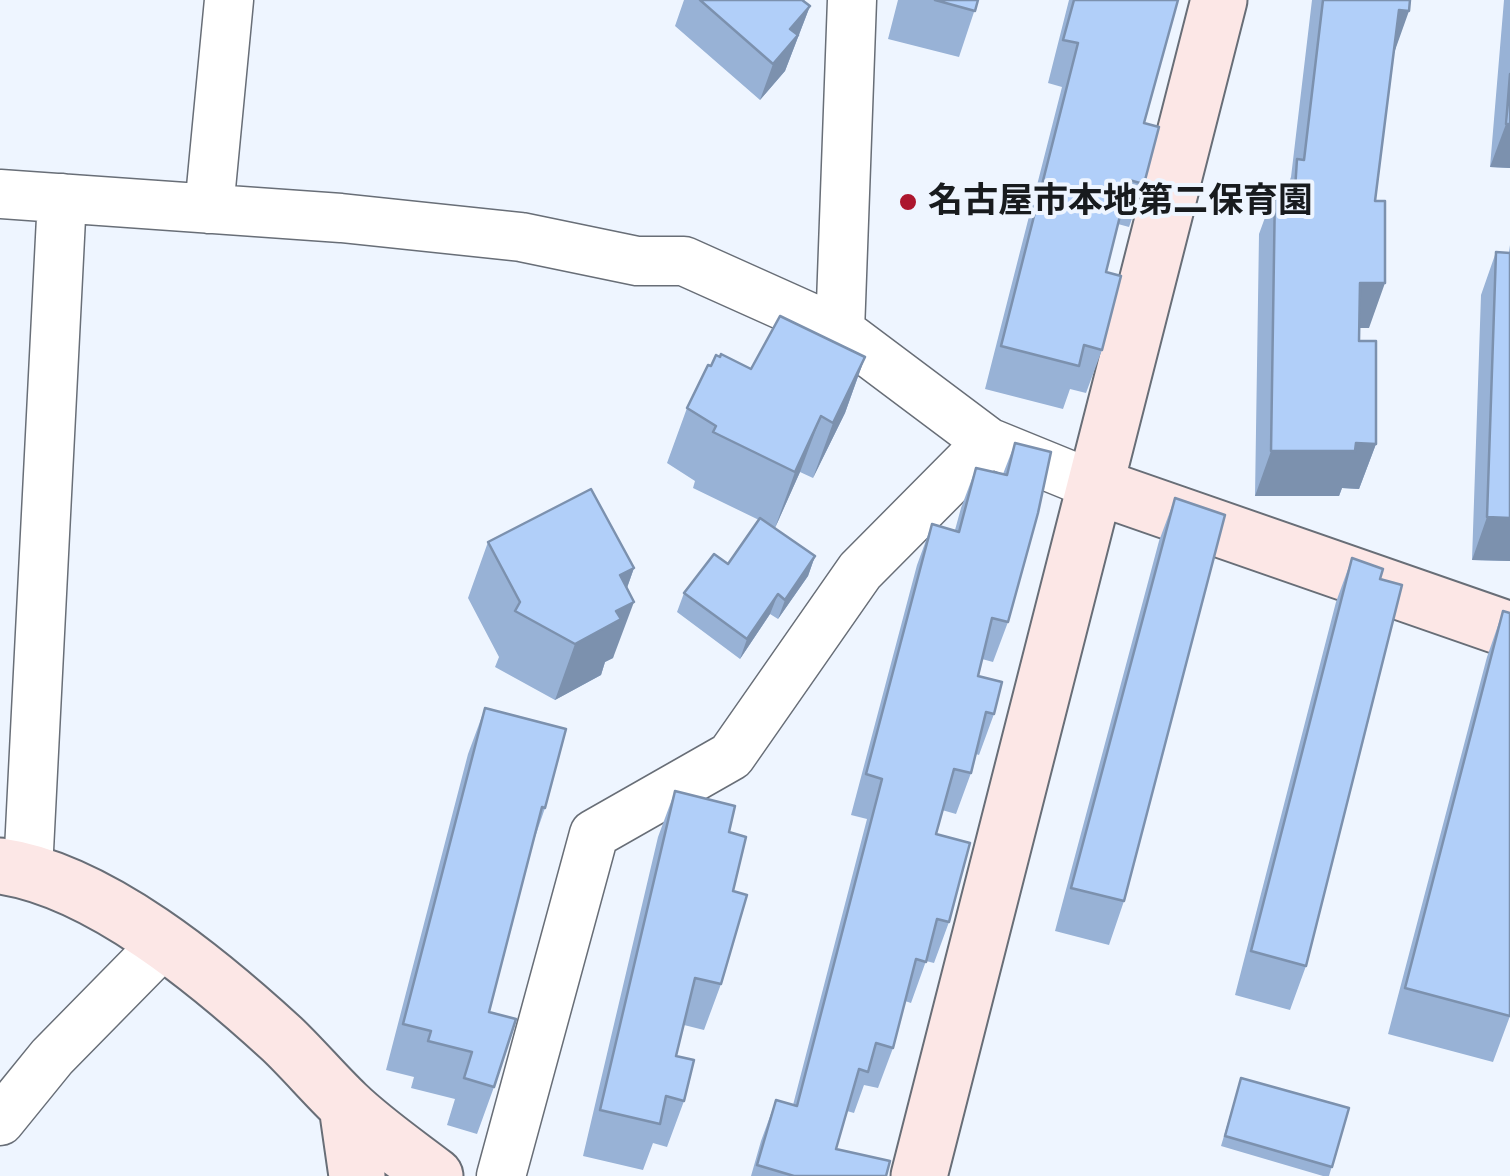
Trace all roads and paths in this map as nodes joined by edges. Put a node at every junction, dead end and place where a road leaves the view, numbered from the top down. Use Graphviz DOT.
graph roads {
  1 [pos="229,0"];
  2 [pos="852,0"];
  3 [pos="1220,0"];
  4 [pos="0,194"];
  5 [pos="62,198"];
  6 [pos="209,208"];
  7 [pos="840,331"];
  8 [pos="988,442"];
  9 [pos="1096,486"];
  10 [pos="1510,630"];
  11 [pos="14,868"];
  12 [pos="164,942"];
  13 [pos="347,1106"];
  14 [pos="0,1121"];
  15 [pos="357,1176"];
  16 [pos="435,1176"];
  17 [pos="501,1176"];
  18 [pos="919,1176"];
  1 -- 6 [label="street"];
  2 -- 7 [label="street"];
  3 -- 9 [label="street"];
  4 -- 5 [label="street"];
  5 -- 6 [label="street"];
  5 -- 11 [label="street"];
  6 -- 7 [label="street"];
  7 -- 8 [label="street"];
  8 -- 9 [label="street"];
  8 -- 17 [label="street"];
  9 -- 10 [label="street"];
  9 -- 18 [label="street"];
  11 -- 12 [label="street"];
  12 -- 13 [label="street"];
  12 -- 14 [label="street"];
  13 -- 15 [label="street"];
  13 -- 16 [label="street"];
}
